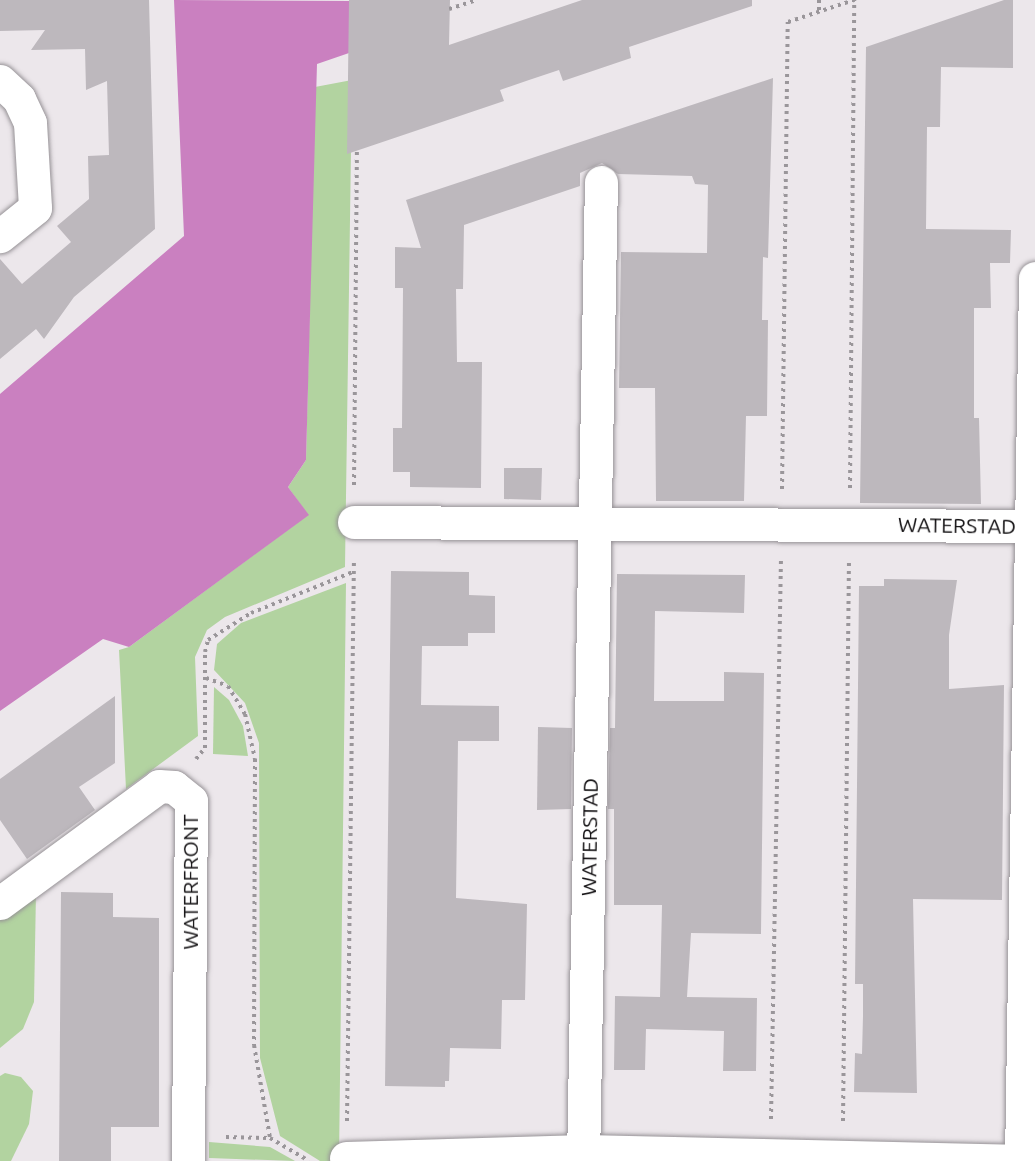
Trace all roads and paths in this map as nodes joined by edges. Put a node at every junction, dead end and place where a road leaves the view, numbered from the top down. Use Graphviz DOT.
graph roads {
  1 [pos="476,0"];
  2 [pos="819,0"];
  3 [pos="854,0"];
  4 [pos="449,9"];
  5 [pos="819,12"];
  6 [pos="0,81"];
  7 [pos="357,150"];
  8 [pos="601,182"];
  9 [pos="0,236"];
  10 [pos="1035,278"];
  11 [pos="354,522"];
  12 [pos="594,523"];
  13 [pos="849,524"];
  14 [pos="1034,526"];
  15 [pos="353,572"];
  16 [pos="206,678"];
  17 [pos="174,787"];
  18 [pos="0,903"];
  19 [pos="270,1138"];
  20 [pos="189,1148"];
  21 [pos="584,1156"];
  22 [pos="346,1158"];
  23 [pos="842,1158"];
  24 [pos="309,1161"];
  25 [pos="1021,1161"];
  26 [pos="1035,1161"];
  1 -- 4 [label="path"];
  2 -- 5 [label="path"];
  3 -- 13 [label="path"];
  6 -- 9 [label="street"];
  7 -- 11 [label="path"];
  8 -- 12 [label="street, WATERSTAD"];
  10 -- 14 [label="street, WATERSTAD"];
  11 -- 12 [label="street, WATERSTAD"];
  11 -- 15 [label="path"];
  12 -- 13 [label="street, WATERSTAD"];
  12 -- 21 [label="street, WATERSTAD"];
  13 -- 14 [label="street, WATERSTAD"];
  13 -- 23 [label="path"];
  14 -- 25 [label="street, WATERSTAD"];
  15 -- 16 [label="path"];
  15 -- 22 [label="path"];
  16 -- 17 [label="path"];
  16 -- 19 [label="path"];
  17 -- 18 [label="street, WATERFRONT"];
  17 -- 20 [label="street, WATERFRONT"];
  19 -- 20 [label="path"];
  19 -- 24 [label="path"];
  21 -- 22 [label="street"];
  21 -- 23 [label="street"];
  23 -- 25 [label="street"];
  25 -- 26 [label="street"];
}
